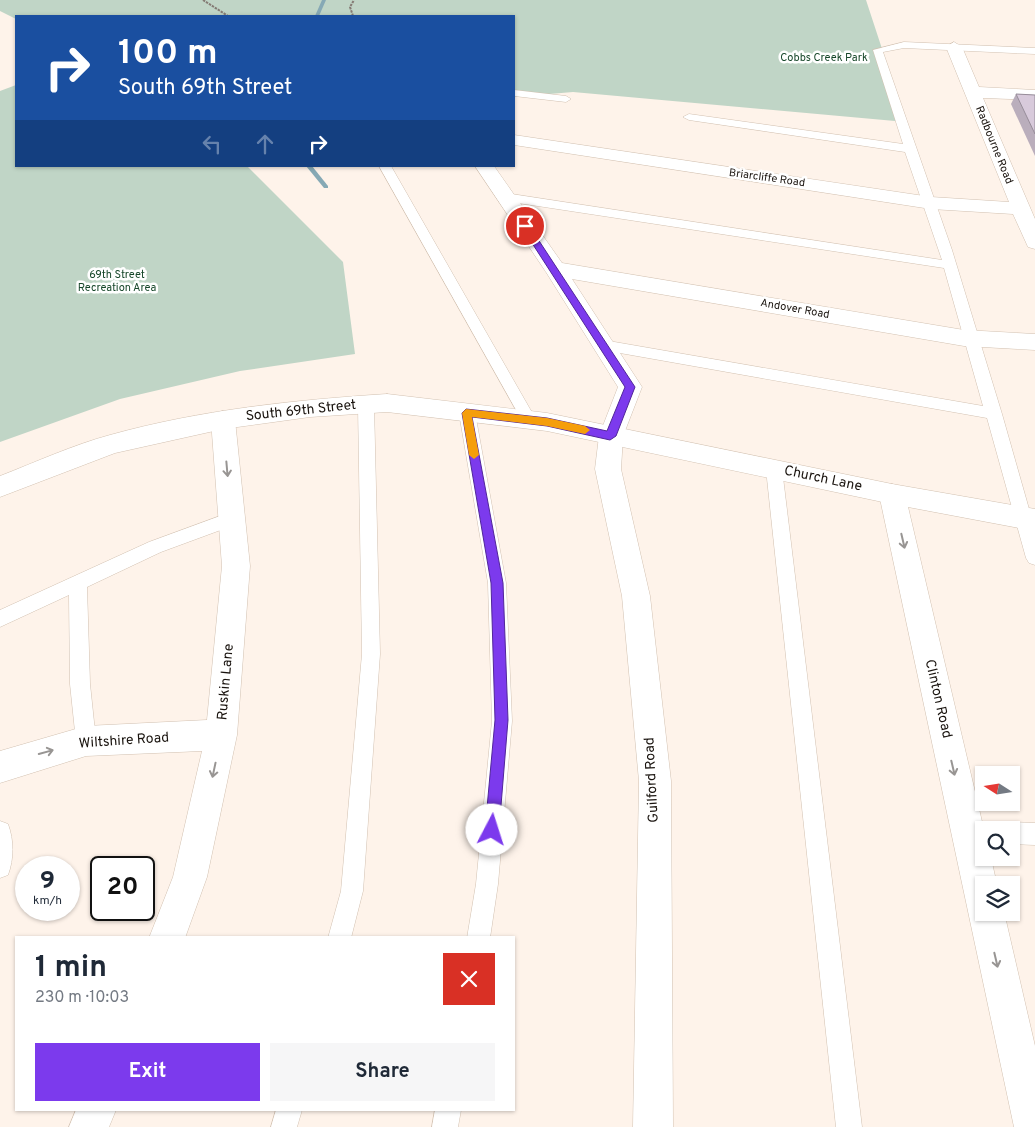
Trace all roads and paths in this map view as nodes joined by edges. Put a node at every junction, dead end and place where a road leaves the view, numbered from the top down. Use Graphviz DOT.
graph roads {
  1 [pos="203,0"];
  2 [pos="354,0"];
  3 [pos="226,15"];
  4 [pos="353,15"];
  5 [pos="954,47"];
  6 [pos="1035,51"];
  7 [pos="972,92"];
  8 [pos="515,93"];
  9 [pos="1035,96"];
  10 [pos="566,99"];
  11 [pos="689,117"];
  12 [pos="515,140"];
  13 [pos="910,149"];
  14 [pos="386,167"];
  15 [pos="485,167"];
  16 [pos="505,197"];
  17 [pos="931,202"];
  18 [pos="1020,209"];
  19 [pos="1035,243"];
  20 [pos="950,265"];
  21 [pos="555,269"];
  22 [pos="974,338"];
  23 [pos="1035,342"];
  24 [pos="603,345"];
  25 [pos="366,404"];
  26 [pos="466,413"];
  27 [pos="994,414"];
  28 [pos="223,420"];
  29 [pos="529,420"];
  30 [pos="610,436"];
  31 [pos="774,469"];
  32 [pos="0,487"];
  33 [pos="892,494"];
  34 [pos="232,519"];
  35 [pos="1029,519"];
  36 [pos="1035,558"];
  37 [pos="78,584"];
  38 [pos="0,619"];
  39 [pos="221,735"];
  40 [pos="86,741"];
  41 [pos="0,766"];
  42 [pos="975,830"];
  43 [pos="0,832"];
  44 [pos="1020,833"];
  45 [pos="1035,834"];
  46 [pos="0,867"];
  47 [pos="988,921"];
  48 [pos="167,936"];
  49 [pos="340,936"];
  50 [pos="478,936"];
  51 [pos="96,1111"];
  52 [pos="289,1111"];
  53 [pos="448,1111"];
  54 [pos="89,1127"];
  55 [pos="284,1127"];
  56 [pos="445,1127"];
  57 [pos="653,1127"];
  58 [pos="849,1127"];
  59 [pos="1034,1127"];
  1 -- 3 [label="path"];
  2 -- 4 [label="path"];
  5 -- 6 [label="lane"];
  5 -- 7 [label="street, Radbourne Road"];
  5 -- 13 [label="lane"];
  7 -- 9 [label="street"];
  7 -- 18 [label="street, Radbourne Road"];
  8 -- 10 [label="lane"];
  11 -- 13 [label="lane"];
  12 -- 17 [label="street, Briarcliffe Road"];
  13 -- 17 [label="lane"];
  14 -- 29 [label="lane"];
  15 -- 16 [label="street"];
  16 -- 20 [label="lane"];
  16 -- 21 [label="street"];
  17 -- 18 [label="street, Briarcliffe Road"];
  17 -- 20 [label="lane"];
  18 -- 19 [label="street, Radbourne Road"];
  20 -- 22 [label="lane"];
  21 -- 22 [label="street, Andover Road"];
  21 -- 24 [label="street"];
  22 -- 23 [label="street, Andover Road"];
  22 -- 27 [label="lane"];
  24 -- 27 [label="lane"];
  24 -- 30 [label="street, Guilford Road"];
  25 -- 26 [label="street, South 69th Street"];
  25 -- 28 [label="street, South 69th Street"];
  25 -- 49 [label="lane"];
  26 -- 29 [label="street, South 69th Street"];
  26 -- 50 [label="lane"];
  27 -- 35 [label="lane"];
  28 -- 32 [label="street, South 69th Street"];
  28 -- 34 [label="street, Ruskin Lane, one-way"];
  29 -- 30 [label="street, South 69th Street"];
  30 -- 31 [label="street, Church Lane"];
  30 -- 57 [label="street, Guilford Road"];
  31 -- 33 [label="street, Church Lane"];
  31 -- 58 [label="lane"];
  33 -- 35 [label="street, Church Lane"];
  33 -- 42 [label="street, Clinton Road, one-way"];
  34 -- 37 [label="lane"];
  34 -- 39 [label="street, Ruskin Lane"];
  35 -- 36 [label="lane"];
  37 -- 38 [label="lane"];
  37 -- 40 [label="lane"];
  39 -- 40 [label="street, Wiltshire Road"];
  39 -- 48 [label="street, Ruskin Lane, one-way"];
  41 -- 40 [label="street, Wiltshire Road, one-way"];
  43 -- 46 [label="lane"];
  44 -- 45 [label="lane"];
  47 -- 59 [label="street, one-way"];
  51 -- 54 [label="street"];
  52 -- 55 [label="lane"];
  53 -- 56 [label="lane"];
}
